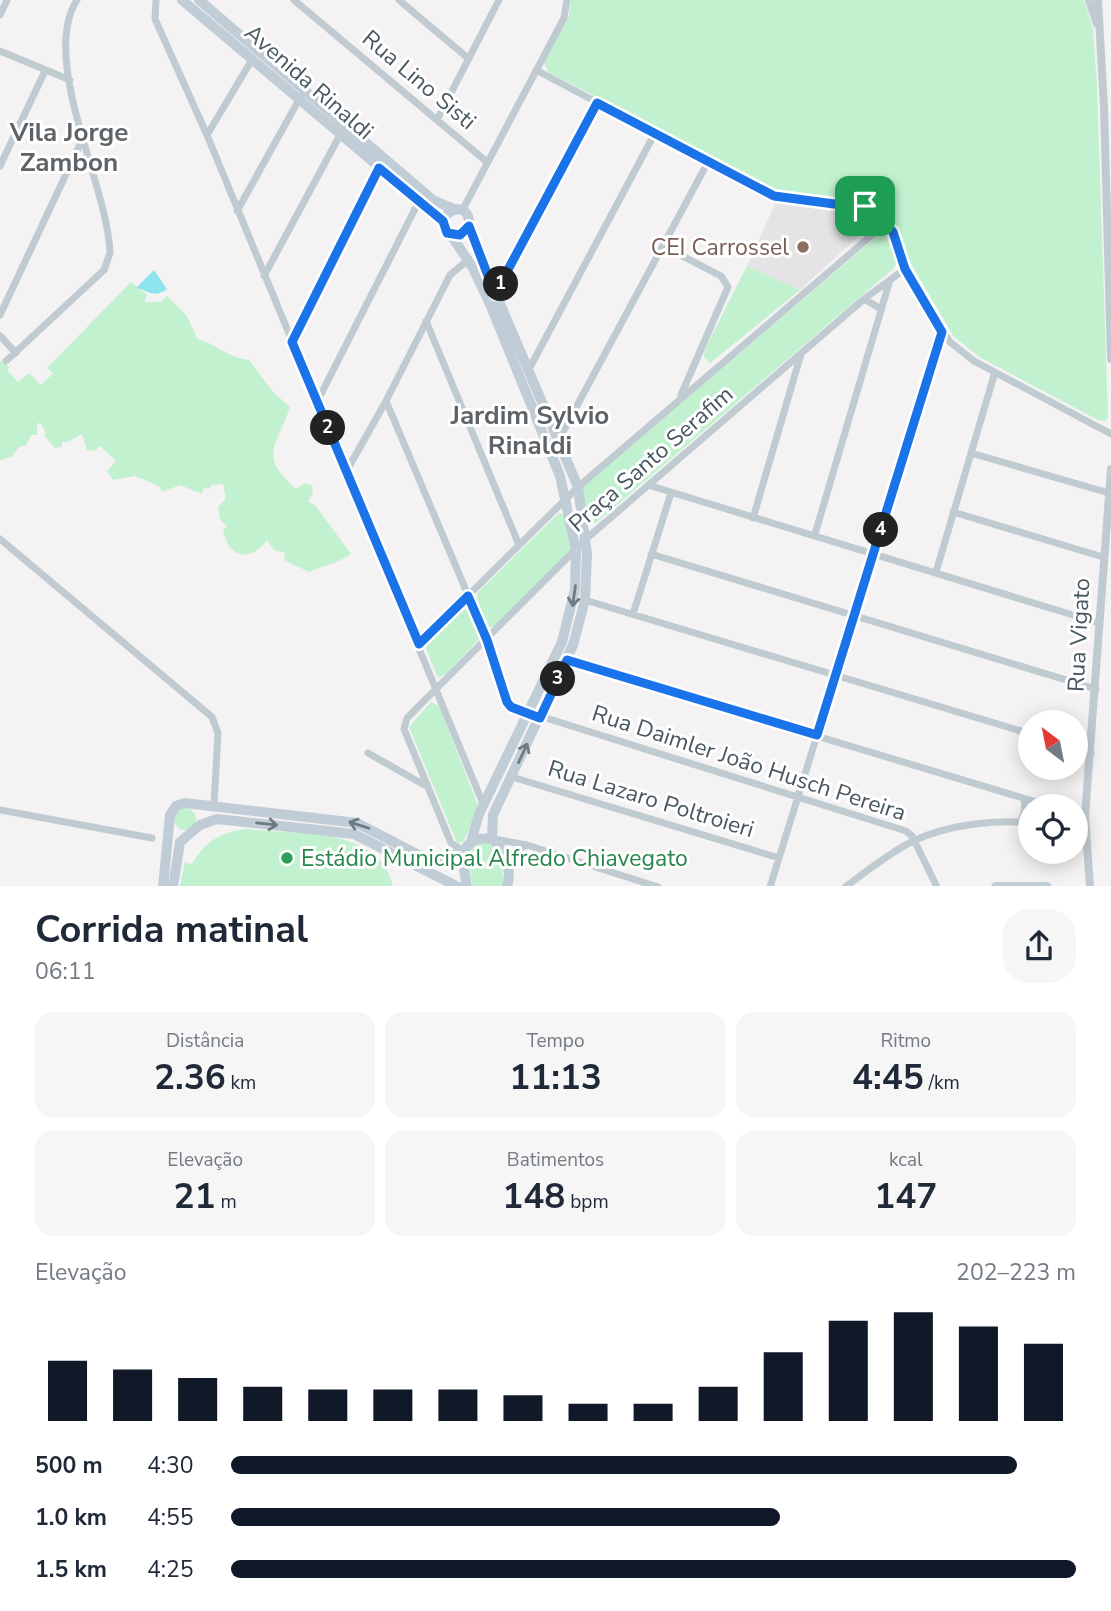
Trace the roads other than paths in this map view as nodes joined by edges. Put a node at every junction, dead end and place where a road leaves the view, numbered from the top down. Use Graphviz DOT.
graph roads {
  1 [pos="7,0"];
  2 [pos="77,0"];
  3 [pos="156,0"];
  4 [pos="181,0"];
  5 [pos="294,0"];
  6 [pos="399,0"];
  7 [pos="498,0"];
  8 [pos="567,0"];
  9 [pos="1088,0"];
  10 [pos="1098,0"];
  11 [pos="206,2"];
  12 [pos="0,15"];
  13 [pos="1098,27"];
  14 [pos="0,51"];
  15 [pos="253,58"];
  16 [pos="469,59"];
  17 [pos="536,70"];
  18 [pos="45,71"];
  19 [pos="70,80"];
  20 [pos="301,88"];
  21 [pos="300,100"];
  22 [pos="597,103"];
  23 [pos="437,120"];
  24 [pos="655,133"];
  25 [pos="207,135"];
  26 [pos="340,135"];
  27 [pos="84,137"];
  28 [pos="709,160"];
  29 [pos="487,162"];
  30 [pos="380,163"];
  31 [pos="0,166"];
  32 [pos="419,201"];
  33 [pos="458,210"];
  34 [pos="237,211"];
  35 [pos="443,221"];
  36 [pos="886,223"];
  37 [pos="469,226"];
  38 [pos="451,235"];
  39 [pos="665,247"];
  40 [pos="468,260"];
  41 [pos="905,269"];
  42 [pos="264,276"];
  43 [pos="890,279"];
  44 [pos="495,294"];
  45 [pos="864,299"];
  46 [pos="881,309"];
  47 [pos="0,315"];
  48 [pos="426,321"];
  49 [pos="942,332"];
  50 [pos="0,336"];
  51 [pos="292,342"];
  52 [pos="16,353"];
  53 [pos="802,353"];
  54 [pos="1111,359"];
  55 [pos="6,361"];
  56 [pos="528,372"];
  57 [pos="995,372"];
  58 [pos="776,376"];
  59 [pos="791,388"];
  60 [pos="679,399"];
  61 [pos="386,401"];
  62 [pos="317,402"];
  63 [pos="1111,434"];
  64 [pos="558,442"];
  65 [pos="971,453"];
  66 [pos="1111,469"];
  67 [pos="346,472"];
  68 [pos="648,485"];
  69 [pos="578,487"];
  70 [pos="671,493"];
  71 [pos="1109,493"];
  72 [pos="567,498"];
  73 [pos="953,512"];
  74 [pos="753,518"];
  75 [pos="815,534"];
  76 [pos="0,539"];
  77 [pos="586,539"];
  78 [pos="519,545"];
  79 [pos="576,550"];
  80 [pos="874,552"];
  81 [pos="651,554"];
  82 [pos="1103,557"];
  83 [pos="936,572"];
  84 [pos="468,596"];
  85 [pos="585,600"];
  86 [pos="633,614"];
  87 [pos="855,615"];
  88 [pos="1100,623"];
  89 [pos="487,640"];
  90 [pos="419,644"];
  91 [pos="567,660"];
  92 [pos="836,673"];
  93 [pos="1096,689"];
  94 [pos="435,691"];
  95 [pos="530,714"];
  96 [pos="540,718"];
  97 [pos="1018,730"];
  98 [pos="817,735"];
  99 [pos="1088,752"];
  100 [pos="368,753"];
  101 [pos="1091,753"];
  102 [pos="512,777"];
  103 [pos="430,788"];
  104 [pos="1084,794"];
  105 [pos="798,797"];
  106 [pos="1018,797"];
  107 [pos="192,803"];
  108 [pos="214,806"];
  109 [pos="484,806"];
  110 [pos="0,810"];
  111 [pos="169,822"];
  112 [pos="1018,822"];
  113 [pos="201,825"];
  114 [pos="187,835"];
  115 [pos="152,838"];
  116 [pos="493,839"];
  117 [pos="914,841"];
  118 [pos="471,842"];
  119 [pos="527,845"];
  120 [pos="464,851"];
  121 [pos="779,858"];
  122 [pos="506,859"];
  123 [pos="1086,864"];
  124 [pos="163,886"];
  125 [pos="173,886"];
  126 [pos="456,886"];
  127 [pos="467,886"];
  128 [pos="507,886"];
  129 [pos="655,886"];
  130 [pos="770,886"];
  131 [pos="846,886"];
  132 [pos="936,886"];
  133 [pos="1090,886"];
  1 -- 12 [label="street"];
  2 -- 19 [label="street"];
  3 -- 25 [label="street"];
  4 -- 15 [label="main road, Avenida Rinaldi"];
  5 -- 23 [label="street, Rua Lino Sisti"];
  6 -- 16 [label="street"];
  7 -- 16 [label="street"];
  8 -- 17 [label="street"];
  9 -- 13 [label="street"];
  10 -- 13 [label="street"];
  11 -- 20 [label="main road, Avenida Rinaldi"];
  13 -- 54 [label="street"];
  14 -- 18 [label="street"];
  15 -- 21 [label="main road, Avenida Rinaldi"];
  15 -- 25 [label="street"];
  16 -- 23 [label="street"];
  17 -- 22 [label="street"];
  17 -- 29 [label="street"];
  18 -- 19 [label="street"];
  18 -- 31 [label="street"];
  19 -- 27 [label="street"];
  20 -- 21 [label="street"];
  20 -- 30 [label="main road, Avenida Rinaldi"];
  21 -- 26 [label="main road, Avenida Rinaldi"];
  21 -- 34 [label="street"];
  22 -- 24 [label="street"];
  22 -- 44 [label="street"];
  23 -- 29 [label="street, Rua Lino Sisti"];
  24 -- 28 [label="street"];
  24 -- 56 [label="street"];
  25 -- 34 [label="street"];
  26 -- 30 [label="main road, Avenida Rinaldi"];
  26 -- 42 [label="street"];
  27 -- 47 [label="street"];
  27 -- 52 [label="street"];
  28 -- 36 [label="street"];
  28 -- 39 [label="street"];
  29 -- 33 [label="street"];
  30 -- 32 [label="main road, Avenida Rinaldi"];
  30 -- 33 [label="main road, Avenida Rinaldi"];
  30 -- 51 [label="street"];
  32 -- 35 [label="main road, Avenida Rinaldi"];
  32 -- 62 [label="street"];
  33 -- 35 [label="main road"];
  33 -- 37 [label="main road"];
  34 -- 42 [label="street"];
  35 -- 38 [label="main road"];
  36 -- 41 [label="street"];
  36 -- 60 [label="street, Praça Santo Serafim"];
  37 -- 38 [label="main road"];
  37 -- 44 [label="main road"];
  38 -- 40 [label="main road"];
  39 -- 60 [label="street"];
  39 -- 64 [label="street"];
  40 -- 48 [label="street"];
  40 -- 72 [label="main road"];
  41 -- 43 [label="street, Praça Santo Serafim"];
  41 -- 49 [label="street"];
  42 -- 51 [label="street"];
  43 -- 45 [label="street, Praça Santo Serafim"];
  43 -- 46 [label="street"];
  44 -- 56 [label="main road"];
  45 -- 46 [label="street"];
  45 -- 53 [label="street, Praça Santo Serafim"];
  46 -- 75 [label="street"];
  48 -- 61 [label="street"];
  48 -- 78 [label="street"];
  49 -- 57 [label="street"];
  49 -- 80 [label="street"];
  50 -- 52 [label="street"];
  51 -- 62 [label="street"];
  52 -- 55 [label="street"];
  53 -- 58 [label="street, Praça Santo Serafim"];
  53 -- 59 [label="street"];
  56 -- 64 [label="main road"];
  57 -- 63 [label="street"];
  57 -- 65 [label="street"];
  58 -- 59 [label="street"];
  58 -- 68 [label="street, Praça Santo Serafim"];
  59 -- 74 [label="street"];
  60 -- 69 [label="street, Praça Santo Serafim"];
  61 -- 67 [label="street"];
  61 -- 84 [label="street, Rua Daimler João Husch Pereira"];
  62 -- 67 [label="street"];
  64 -- 69 [label="main road"];
  65 -- 71 [label="street"];
  65 -- 73 [label="street"];
  66 -- 71 [label="street, Rua Vigato"];
  67 -- 90 [label="street"];
  68 -- 70 [label="street"];
  68 -- 77 [label="street, Praça Santo Serafim"];
  69 -- 72 [label="street, Praça Santo Serafim"];
  69 -- 77 [label="main road"];
  70 -- 74 [label="street"];
  70 -- 81 [label="street"];
  71 -- 82 [label="street, Rua Vigato"];
  72 -- 78 [label="street, Praça Santo Serafim"];
  72 -- 79 [label="main road"];
  73 -- 82 [label="street"];
  73 -- 83 [label="street"];
  74 -- 75 [label="street"];
  75 -- 80 [label="street"];
  76 -- 108 [label="street"];
  77 -- 79 [label="street, Praça Santo Serafim"];
  77 -- 85 [label="main road"];
  78 -- 84 [label="street, Praça Santo Serafim"];
  79 -- 89 [label="street, Praça Santo Serafim"];
  79 -- 95 [label="main road, one-way"];
  80 -- 83 [label="street"];
  80 -- 87 [label="street"];
  81 -- 86 [label="street"];
  81 -- 87 [label="street"];
  82 -- 88 [label="street, Rua Vigato"];
  83 -- 88 [label="street"];
  84 -- 89 [label="street, Rua Daimler João Husch Pereira"];
  84 -- 90 [label="street, Praça Santo Serafim"];
  85 -- 86 [label="street"];
  85 -- 91 [label="main road"];
  86 -- 92 [label="street"];
  87 -- 92 [label="street"];
  87 -- 93 [label="street"];
  88 -- 93 [label="street, Rua Vigato"];
  89 -- 94 [label="street, Praça Santo Serafim"];
  89 -- 95 [label="street, Rua Daimler João Husch Pereira"];
  90 -- 94 [label="street"];
  91 -- 96 [label="main road"];
  91 -- 98 [label="street"];
  92 -- 97 [label="street"];
  92 -- 98 [label="street"];
  93 -- 101 [label="street, Rua Vigato"];
  94 -- 103 [label="street, Praça Santo Serafim"];
  94 -- 109 [label="street"];
  95 -- 96 [label="street, Rua Daimler João Husch Pereira"];
  95 -- 109 [label="main road"];
  102 -- 96 [label="main road, one-way"];
  96 -- 105 [label="street, Rua Daimler João Husch Pereira"];
  98 -- 105 [label="street"];
  98 -- 106 [label="street"];
  99 -- 101 [label="street"];
  100 -- 103 [label="street"];
  101 -- 104 [label="street, Rua Vigato"];
  102 -- 116 [label="main road"];
  102 -- 121 [label="street, Rua Lazaro Poltroieri"];
  103 -- 120 [label="street"];
  105 -- 117 [label="street, Rua Daimler João Husch Pereira"];
  105 -- 121 [label="street"];
  107 -- 108 [label="main road"];
  107 -- 111 [label="main road"];
  107 -- 113 [label="main road"];
  120 -- 108 [label="main road, one-way"];
  109 -- 118 [label="main road"];
  110 -- 115 [label="street"];
  111 -- 114 [label="main road"];
  111 -- 124 [label="main road"];
  112 -- 117 [label="street"];
  113 -- 114 [label="main road"];
  113 -- 126 [label="main road, one-way"];
  114 -- 125 [label="main road"];
  116 -- 118 [label="main road"];
  116 -- 119 [label="street"];
  116 -- 122 [label="main road"];
  117 -- 131 [label="street"];
  117 -- 132 [label="street"];
  118 -- 120 [label="main road"];
  119 -- 122 [label="street"];
  119 -- 129 [label="street"];
  120 -- 127 [label="main road"];
  121 -- 130 [label="street"];
  122 -- 128 [label="main road"];
  123 -- 133 [label="street, Rua Vigato"];
}
